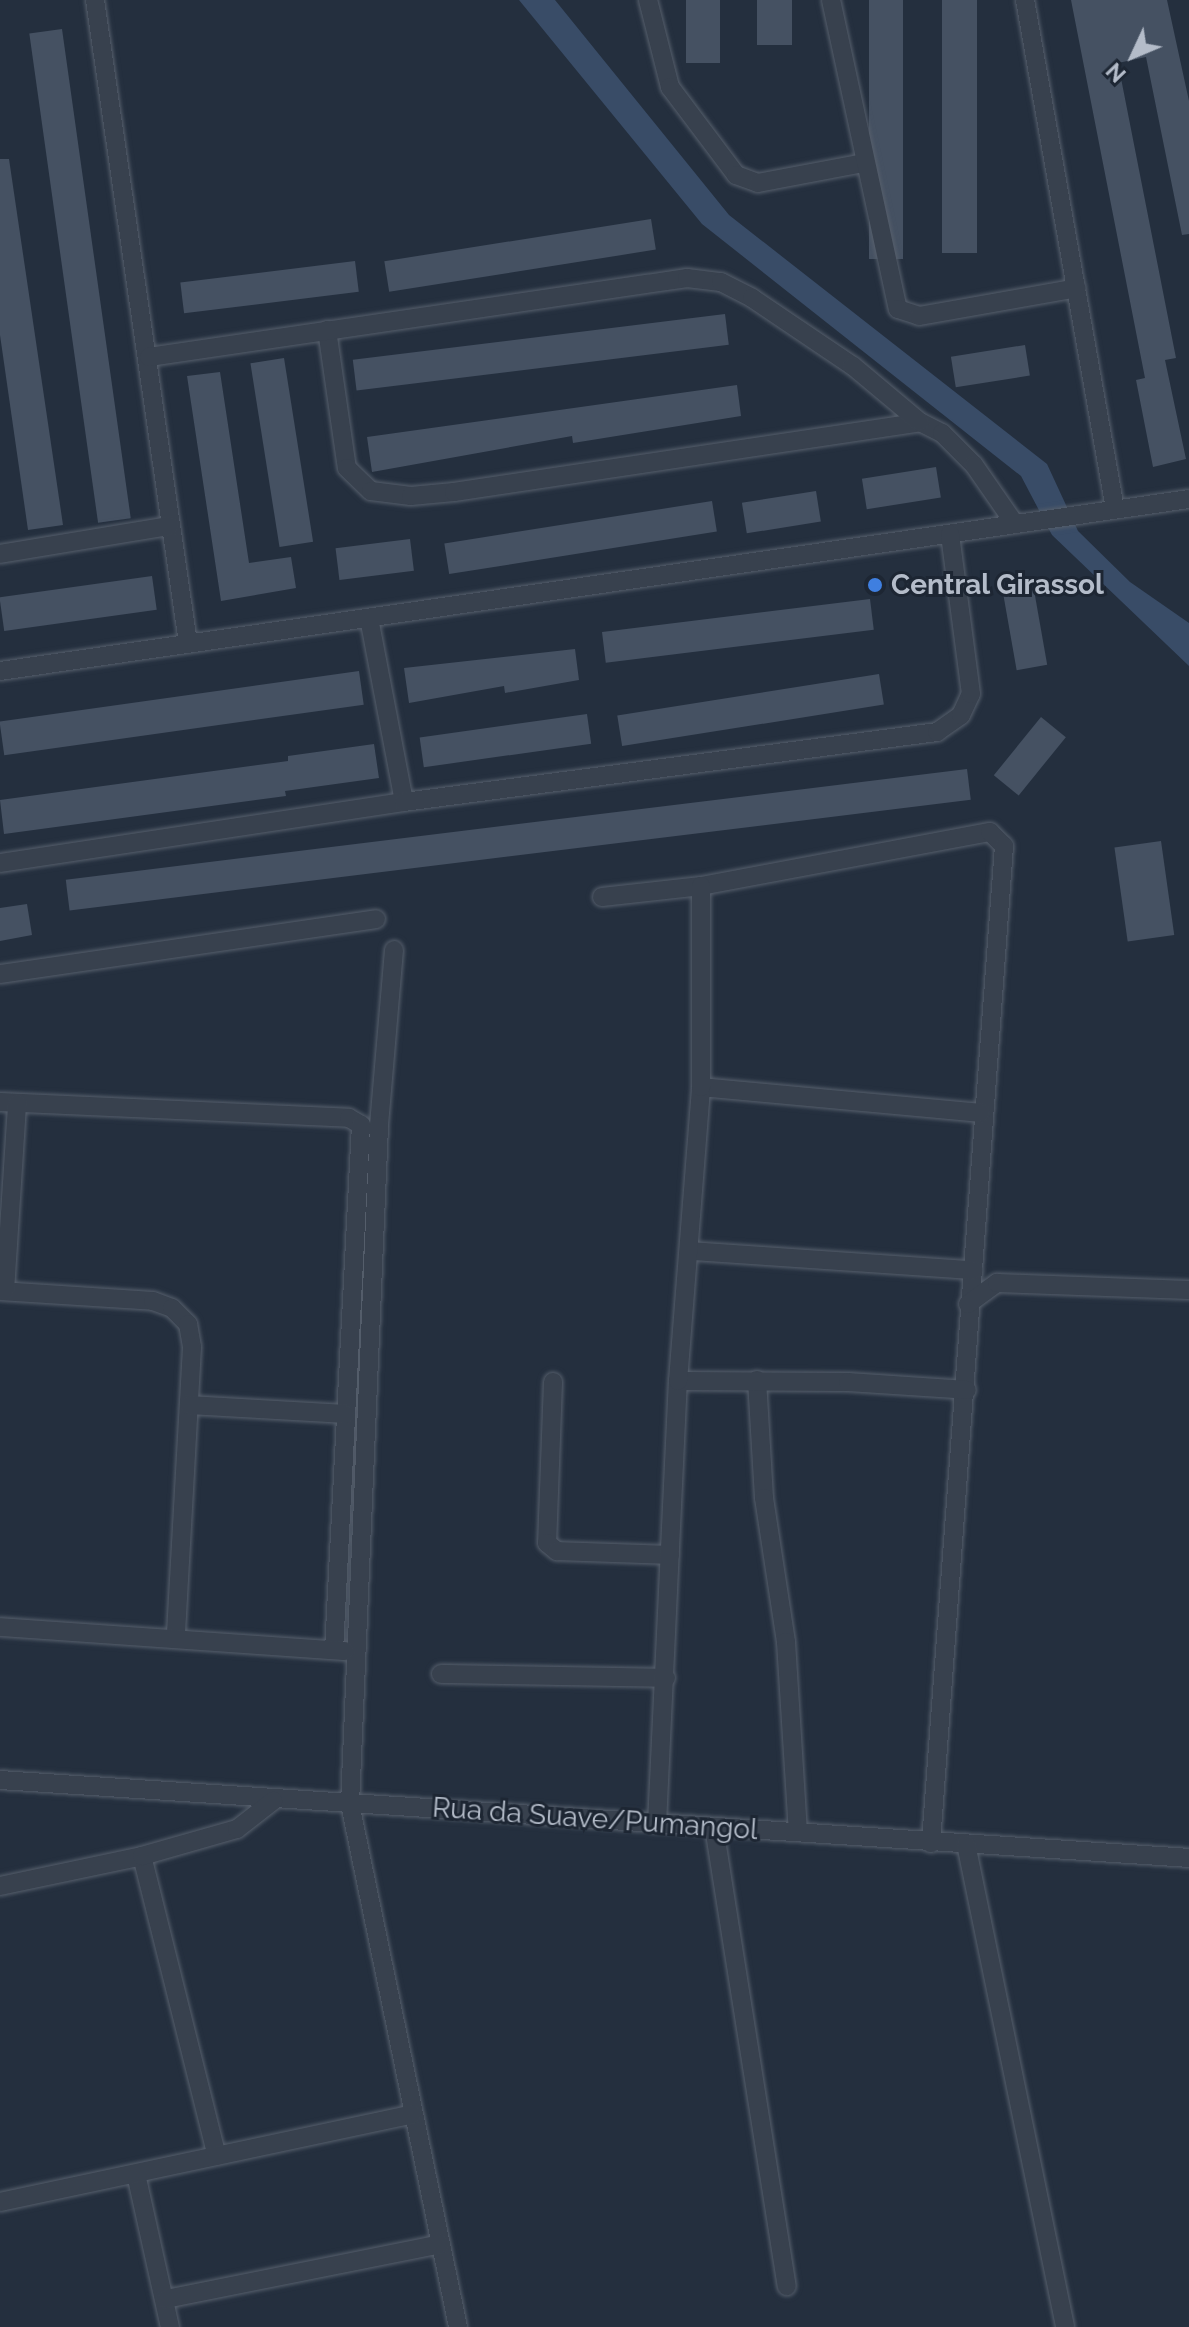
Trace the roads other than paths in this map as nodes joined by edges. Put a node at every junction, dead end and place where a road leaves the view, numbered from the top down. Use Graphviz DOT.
graph roads {
  1 [pos="95,0"];
  2 [pos="648,0"];
  3 [pos="831,0"];
  4 [pos="1025,0"];
  5 [pos="864,163"];
  6 [pos="1077,288"];
  7 [pos="327,330"];
  8 [pos="149,357"];
  9 [pos="920,422"];
  10 [pos="1189,499"];
  11 [pos="1115,509"];
  12 [pos="1015,524"];
  13 [pos="170,526"];
  14 [pos="950,534"];
  15 [pos="0,554"];
  16 [pos="369,618"];
  17 [pos="188,643"];
  18 [pos="0,671"];
  19 [pos="404,802"];
  20 [pos="0,863"];
  21 [pos="701,886"];
  22 [pos="602,897"];
  23 [pos="376,919"];
  24 [pos="394,950"];
  25 [pos="0,974"];
  26 [pos="701,1087"];
  27 [pos="8,1103"];
  28 [pos="981,1113"];
  29 [pos="691,1251"];
  30 [pos="973,1270"];
  31 [pos="1189,1290"];
  32 [pos="3,1291"];
  33 [pos="968,1304"];
  34 [pos="757,1380"];
  35 [pos="678,1381"];
  36 [pos="553,1382"];
  37 [pos="967,1390"];
  38 [pos="189,1405"];
  39 [pos="346,1414"];
  40 [pos="670,1555"];
  41 [pos="0,1627"];
  42 [pos="176,1636"];
  43 [pos="334,1650"];
  44 [pos="356,1652"];
  45 [pos="441,1674"];
  46 [pos="666,1678"];
  47 [pos="0,1780"];
  48 [pos="273,1801"];
  49 [pos="350,1804"];
  50 [pos="657,1824"];
  51 [pos="714,1827"];
  52 [pos="798,1831"];
  53 [pos="931,1843"];
  54 [pos="966,1844"];
  55 [pos="142,1856"];
  56 [pos="1189,1858"];
  57 [pos="0,1886"];
  58 [pos="413,2114"];
  59 [pos="217,2156"];
  60 [pos="136,2174"];
  61 [pos="0,2202"];
  62 [pos="441,2244"];
  63 [pos="787,2286"];
  64 [pos="166,2299"];
  65 [pos="170,2327"];
  66 [pos="458,2327"];
  67 [pos="1065,2327"];
  1 -- 8 [label="street"];
  2 -- 5 [label="street"];
  3 -- 5 [label="street"];
  4 -- 6 [label="street"];
  5 -- 6 [label="street"];
  6 -- 11 [label="street"];
  7 -- 8 [label="street"];
  7 -- 9 [label="street"];
  7 -- 9 [label="street"];
  8 -- 13 [label="street"];
  9 -- 12 [label="street"];
  10 -- 11 [label="street"];
  11 -- 12 [label="street"];
  12 -- 14 [label="street"];
  13 -- 15 [label="street"];
  13 -- 17 [label="street"];
  14 -- 16 [label="street"];
  14 -- 19 [label="street"];
  16 -- 17 [label="street"];
  16 -- 19 [label="street"];
  17 -- 18 [label="street"];
  19 -- 20 [label="street"];
  21 -- 22 [label="street"];
  21 -- 26 [label="street"];
  21 -- 28 [label="street"];
  23 -- 25 [label="street"];
  24 -- 44 [label="street"];
  26 -- 28 [label="street"];
  26 -- 29 [label="street"];
  27 -- 32 [label="street"];
  27 -- 39 [label="street"];
  28 -- 30 [label="street"];
  29 -- 30 [label="street"];
  29 -- 35 [label="street"];
  30 -- 33 [label="street"];
  31 -- 33 [label="street"];
  32 -- 38 [label="street"];
  33 -- 37 [label="street"];
  34 -- 35 [label="street"];
  34 -- 37 [label="street"];
  34 -- 52 [label="street"];
  35 -- 40 [label="street"];
  36 -- 40 [label="street"];
  37 -- 53 [label="street"];
  38 -- 39 [label="street"];
  38 -- 42 [label="street"];
  39 -- 43 [label="street"];
  40 -- 46 [label="street"];
  41 -- 42 [label="street"];
  42 -- 43 [label="street"];
  43 -- 44 [label="street"];
  44 -- 49 [label="street"];
  45 -- 46 [label="street"];
  46 -- 50 [label="street"];
  47 -- 48 [label="street, Rua da Suave/Pumangol"];
  48 -- 49 [label="street, Rua da Suave/Pumangol"];
  48 -- 55 [label="street"];
  49 -- 50 [label="street, Rua da Suave/Pumangol"];
  49 -- 58 [label="street"];
  50 -- 51 [label="street, Rua da Suave/Pumangol"];
  51 -- 52 [label="street, Rua da Suave/Pumangol"];
  51 -- 63 [label="street"];
  52 -- 53 [label="street, Rua da Suave/Pumangol"];
  53 -- 54 [label="street, Rua da Suave/Pumangol"];
  54 -- 56 [label="street, Rua da Suave/Pumangol"];
  54 -- 67 [label="street"];
  55 -- 57 [label="street"];
  55 -- 59 [label="street"];
  58 -- 59 [label="street"];
  58 -- 62 [label="street"];
  59 -- 60 [label="street"];
  60 -- 61 [label="street"];
  60 -- 64 [label="street"];
  62 -- 64 [label="street"];
  62 -- 66 [label="street"];
  64 -- 65 [label="street"];
}
